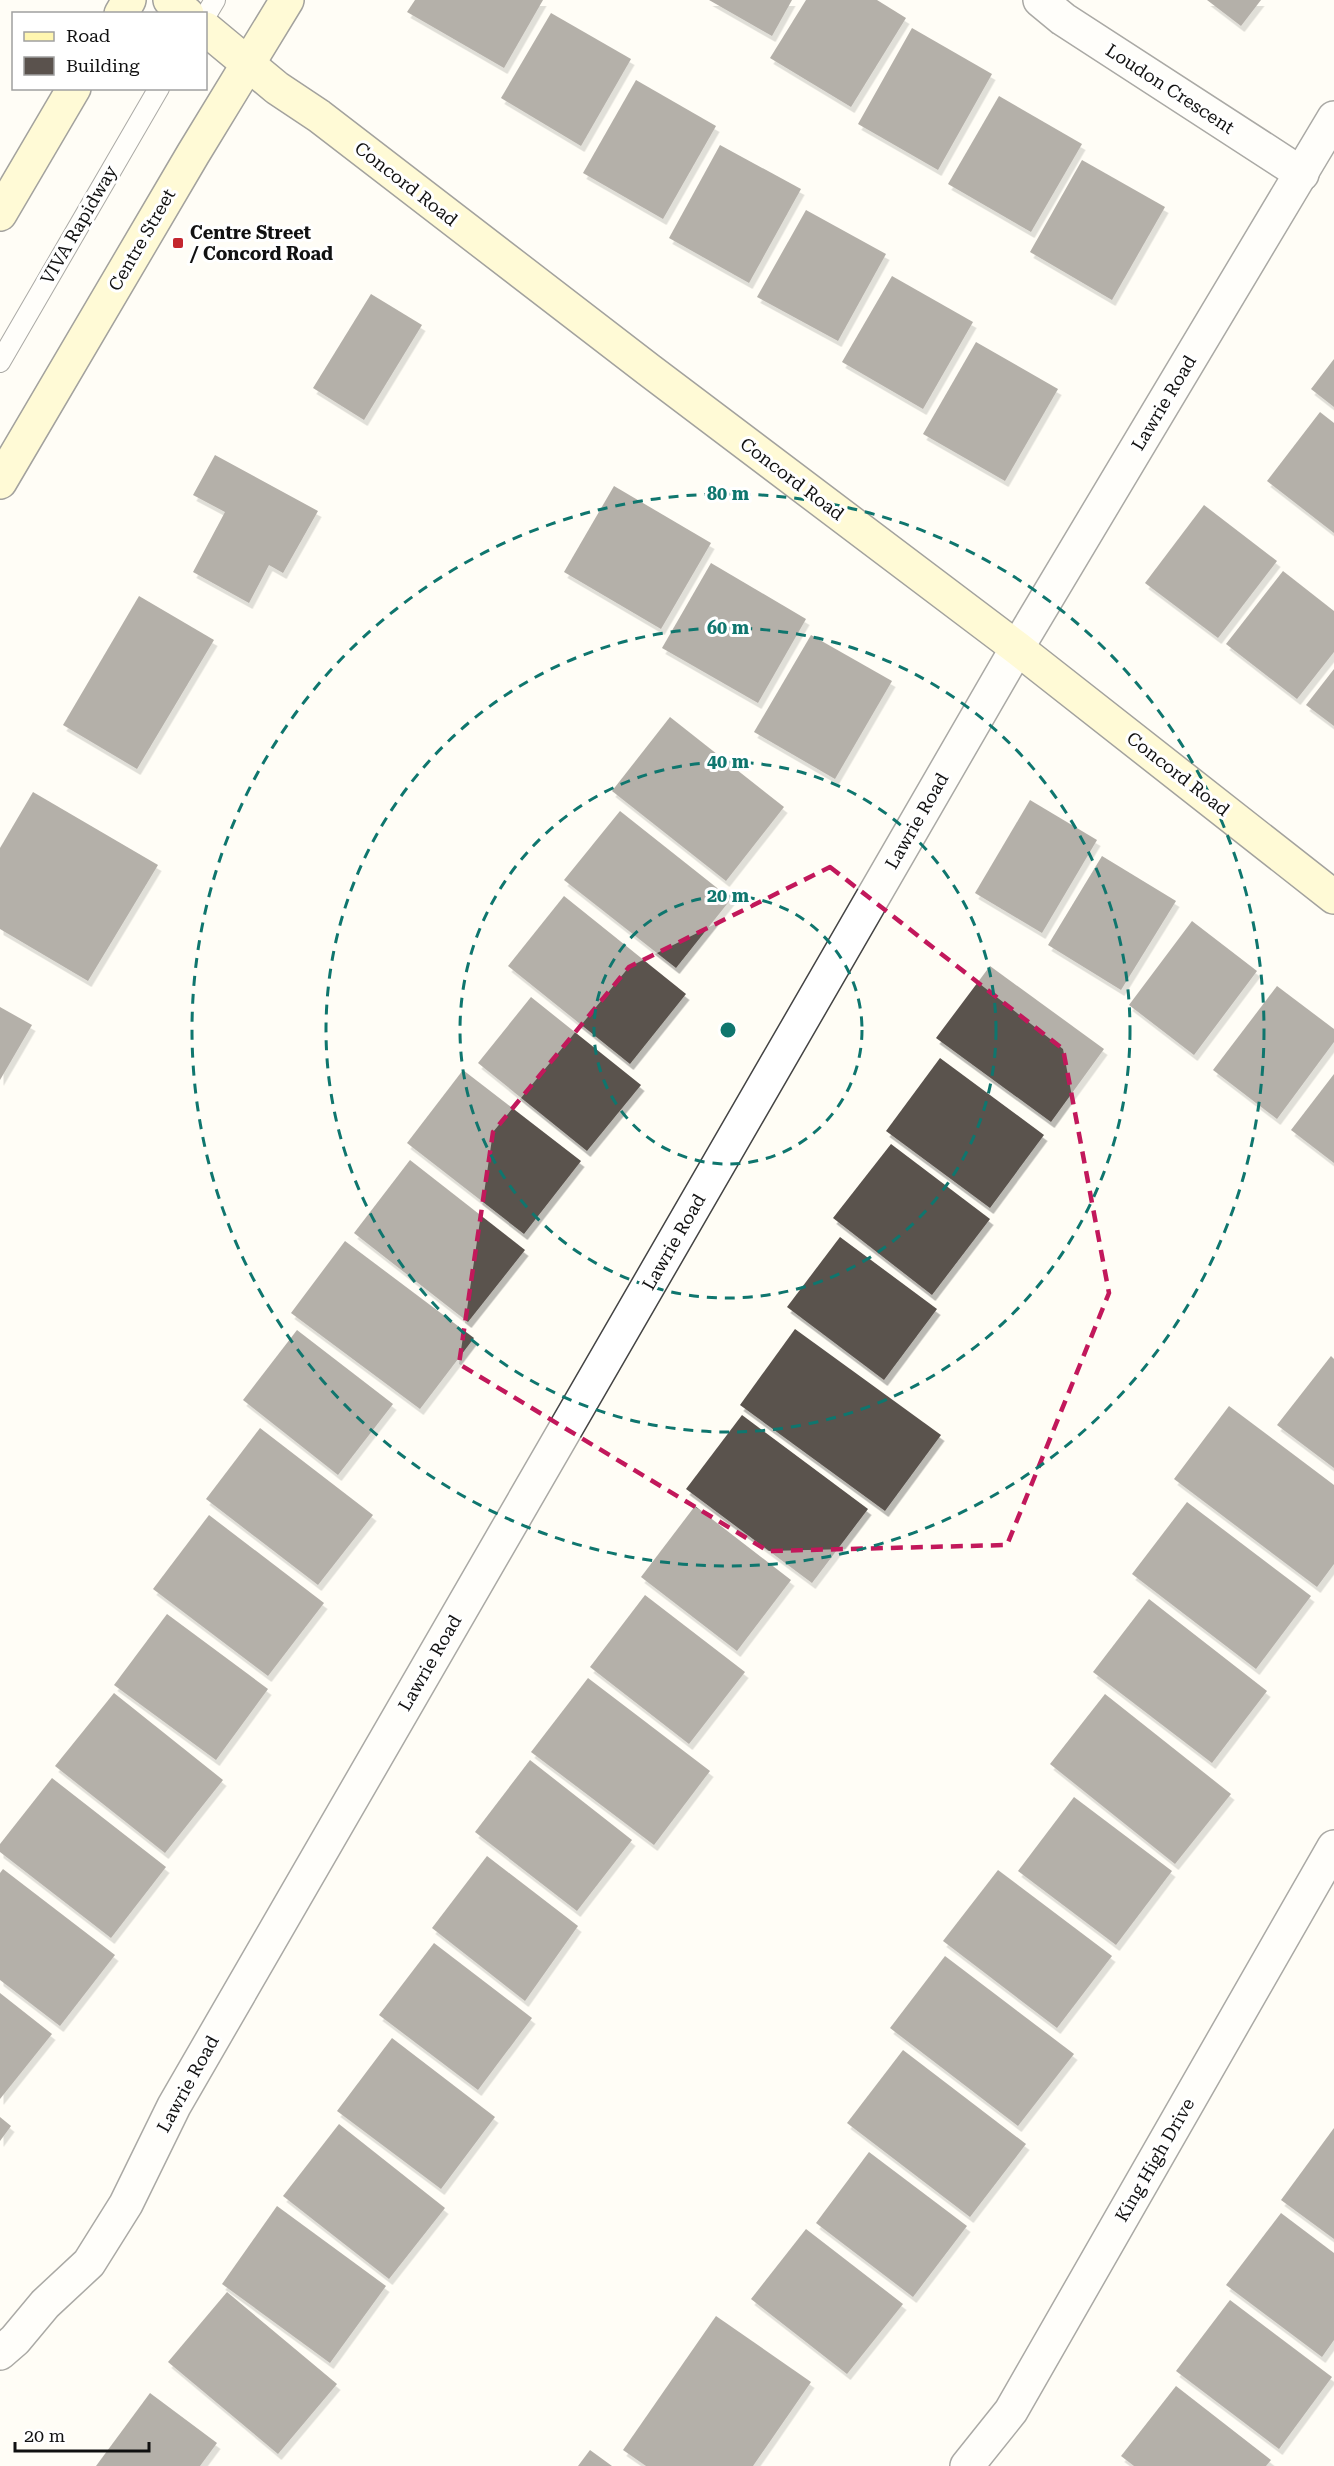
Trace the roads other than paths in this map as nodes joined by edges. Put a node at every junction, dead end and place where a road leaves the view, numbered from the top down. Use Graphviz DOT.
graph roads {
  1 [pos="170,0"];
  2 [pos="215,0"];
  3 [pos="286,0"];
  4 [pos="1040,0"];
  5 [pos="185,12"];
  6 [pos="207,13"];
  7 [pos="207,30"];
  8 [pos="248,65"];
  9 [pos="73,90"];
  10 [pos="158,90"];
  11 [pos="1334,118"];
  12 [pos="1302,174"];
  13 [pos="0,214"];
  14 [pos="0,362"];
  15 [pos="0,482"];
  16 [pos="1017,648"];
  17 [pos="1334,897"];
  18 [pos="1334,1847"];
  19 [pos="0,2354"];
  20 [pos="967,2466"];
  1 -- 5 [label="street"];
  2 -- 6 [label="lane"];
  3 -- 8 [label="street, Centre Street"];
  4 -- 12 [label="street, Loudon Crescent"];
  7 -- 8 [label="street, Concord Road"];
  8 -- 15 [label="street, Centre Street"];
  8 -- 16 [label="street, Concord Road"];
  9 -- 13 [label="street"];
  10 -- 14 [label="lane, VIVA Rapidway"];
  11 -- 12 [label="street, Lawrie Road"];
  12 -- 16 [label="street, Lawrie Road"];
  16 -- 17 [label="street, Concord Road"];
  16 -- 19 [label="street, Lawrie Road"];
  18 -- 20 [label="street, King High Drive"];
}
